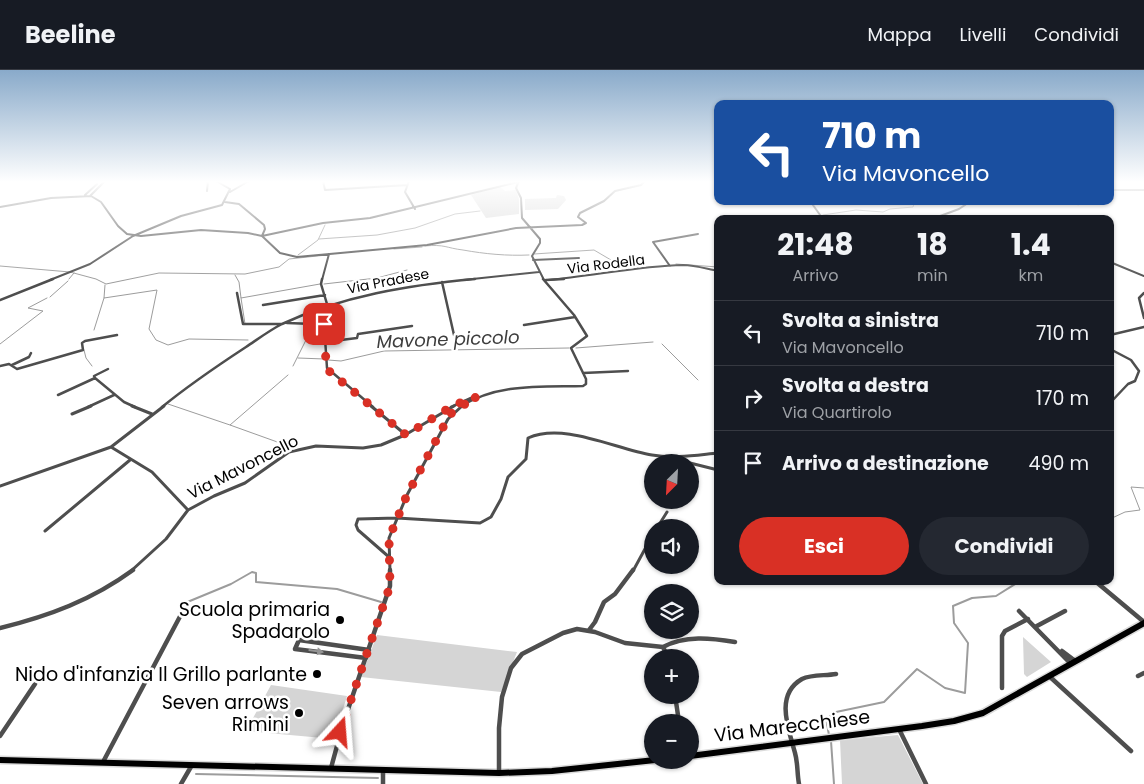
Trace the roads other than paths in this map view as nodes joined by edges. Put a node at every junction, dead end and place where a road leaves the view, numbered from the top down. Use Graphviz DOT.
graph roads {
  1 [pos="110,214"];
  2 [pos="188,214"];
  3 [pos="251,214"];
  4 [pos="388,214"];
  5 [pos="522,214"];
  6 [pos="579,214"];
  7 [pos="528,227"];
  8 [pos="698,234"];
  9 [pos="133,236"];
  10 [pos="262,236"];
  11 [pos="329,254"];
  12 [pos="579,258"];
  13 [pos="533,260"];
  14 [pos="1114,264"];
  15 [pos="670,266"];
  16 [pos="714,270"];
  17 [pos="539,272"];
  18 [pos="1144,276"];
  19 [pos="546,280"];
  20 [pos="442,282"];
  21 [pos="237,293"];
  22 [pos="1144,294"];
  23 [pos="325,295"];
  24 [pos="0,300"];
  25 [pos="263,306"];
  26 [pos="326,306"];
  27 [pos="575,317"];
  28 [pos="1144,318"];
  29 [pos="283,324"];
  30 [pos="524,325"];
  31 [pos="412,326"];
  32 [pos="1144,327"];
  33 [pos="1114,334"];
  34 [pos="117,335"];
  35 [pos="454,335"];
  36 [pos="306,336"];
  37 [pos="325,342"];
  38 [pos="1114,351"];
  39 [pos="31,352"];
  40 [pos="12,365"];
  41 [pos="0,366"];
  42 [pos="108,369"];
  43 [pos="628,371"];
  44 [pos="583,373"];
  45 [pos="95,378"];
  46 [pos="58,395"];
  47 [pos="114,395"];
  48 [pos="477,397"];
  49 [pos="1114,399"];
  50 [pos="72,414"];
  51 [pos="152,414"];
  52 [pos="406,435"];
  53 [pos="111,447"];
  54 [pos="714,453"];
  55 [pos="653,454"];
  56 [pos="688,454"];
  57 [pos="130,460"];
  58 [pos="699,465"];
  59 [pos="714,469"];
  60 [pos="0,486"];
  61 [pos="187,509"];
  62 [pos="667,512"];
  63 [pos="397,518"];
  64 [pos="663,519"];
  65 [pos="45,531"];
  66 [pos="644,551"];
  67 [pos="389,557"];
  68 [pos="1100,585"];
  69 [pos="185,607"];
  70 [pos="1019,611"];
  71 [pos="1065,611"];
  72 [pos="1028,619"];
  73 [pos="1144,623"];
  74 [pos="1035,627"];
  75 [pos="0,628"];
  76 [pos="589,630"];
  77 [pos="735,642"];
  78 [pos="663,646"];
  79 [pos="664,649"];
  80 [pos="369,650"];
  81 [pos="366,658"];
  82 [pos="1072,662"];
  83 [pos="1144,673"];
  84 [pos="836,674"];
  85 [pos="1048,675"];
  86 [pos="1138,676"];
  87 [pos="35,684"];
  88 [pos="1002,688"];
  89 [pos="899,729"];
  90 [pos="0,736"];
  91 [pos="792,742"];
  92 [pos="1131,751"];
  93 [pos="699,755"];
  94 [pos="0,760"];
  95 [pos="644,761"];
  96 [pos="103,762"];
  97 [pos="192,765"];
  98 [pos="332,768"];
  99 [pos="383,770"];
  100 [pos="498,773"];
  101 [pos="181,784"];
  102 [pos="382,784"];
  103 [pos="799,784"];
  104 [pos="926,784"];
  1 -- 9 [label="street"];
  2 -- 9 [label="street"];
  3 -- 10 [label="street"];
  4 -- 10 [label="street"];
  5 -- 7 [label="street"];
  6 -- 7 [label="street"];
  7 -- 11 [label="street"];
  7 -- 13 [label="street"];
  8 -- 15 [label="street, Via Rodella"];
  9 -- 10 [label="street"];
  9 -- 24 [label="street"];
  10 -- 11 [label="street"];
  11 -- 23 [label="street"];
  12 -- 13 [label="street"];
  13 -- 17 [label="street"];
  14 -- 18 [label="street"];
  15 -- 16 [label="street, Via Rodella"];
  15 -- 19 [label="street, Via Rodella"];
  17 -- 19 [label="street"];
  17 -- 20 [label="street, Via Pradese"];
  19 -- 27 [label="street"];
  20 -- 26 [label="street, Via Pradese"];
  20 -- 35 [label="street, Via Pradese"];
  21 -- 29 [label="street, Via Pradese"];
  22 -- 28 [label="street"];
  23 -- 25 [label="street"];
  23 -- 26 [label="street"];
  26 -- 29 [label="street, Via Pradese"];
  26 -- 37 [label="street"];
  27 -- 30 [label="street"];
  27 -- 44 [label="street"];
  29 -- 36 [label="street, Via Pradese"];
  29 -- 51 [label="street, Via Pradese"];
  31 -- 37 [label="street"];
  32 -- 33 [label="street"];
  34 -- 40 [label="street"];
  37 -- 52 [label="street"];
  38 -- 49 [label="street"];
  39 -- 40 [label="street"];
  40 -- 41 [label="street"];
  42 -- 45 [label="street"];
  43 -- 44 [label="street"];
  44 -- 48 [label="street"];
  45 -- 46 [label="street"];
  45 -- 47 [label="street"];
  47 -- 50 [label="street"];
  47 -- 51 [label="street"];
  48 -- 52 [label="street, Via Mavoncello"];
  48 -- 63 [label="street"];
  51 -- 53 [label="street, Via Pradese"];
  52 -- 61 [label="street, Via Mavoncello"];
  53 -- 57 [label="street"];
  53 -- 60 [label="street, Via Pradese"];
  54 -- 56 [label="street"];
  55 -- 63 [label="street"];
  57 -- 61 [label="street, Via Mavoncello"];
  57 -- 65 [label="street"];
  58 -- 59 [label="street"];
  61 -- 75 [label="street, Via Mavoncello"];
  62 -- 64 [label="street"];
  63 -- 67 [label="street"];
  63 -- 67 [label="street"];
  66 -- 76 [label="street"];
  67 -- 80 [label="street"];
  68 -- 73 [label="street"];
  69 -- 96 [label="street"];
  70 -- 72 [label="street"];
  71 -- 74 [label="street"];
  72 -- 74 [label="street"];
  72 -- 88 [label="street"];
  73 -- 82 [label="main road, Via Marecchiese"];
  74 -- 82 [label="street"];
  76 -- 78 [label="street"];
  76 -- 100 [label="street"];
  77 -- 78 [label="street"];
  78 -- 79 [label="street"];
  80 -- 81 [label="street"];
  80 -- 81 [label="street, one-way"];
  81 -- 98 [label="street"];
  82 -- 85 [label="main road, Via Marecchiese"];
  83 -- 86 [label="street"];
  84 -- 91 [label="street"];
  85 -- 89 [label="main road, Via Marecchiese"];
  85 -- 92 [label="street"];
  87 -- 90 [label="street"];
  89 -- 91 [label="main road, Via Marecchiese"];
  89 -- 104 [label="street"];
  91 -- 93 [label="main road, Via Marecchiese"];
  91 -- 103 [label="street"];
  94 -- 96 [label="main road"];
  95 -- 100 [label="main road"];
  96 -- 97 [label="main road"];
  97 -- 98 [label="main road"];
  97 -- 101 [label="street"];
  98 -- 99 [label="main road"];
  99 -- 100 [label="main road"];
  99 -- 102 [label="street"];
}
